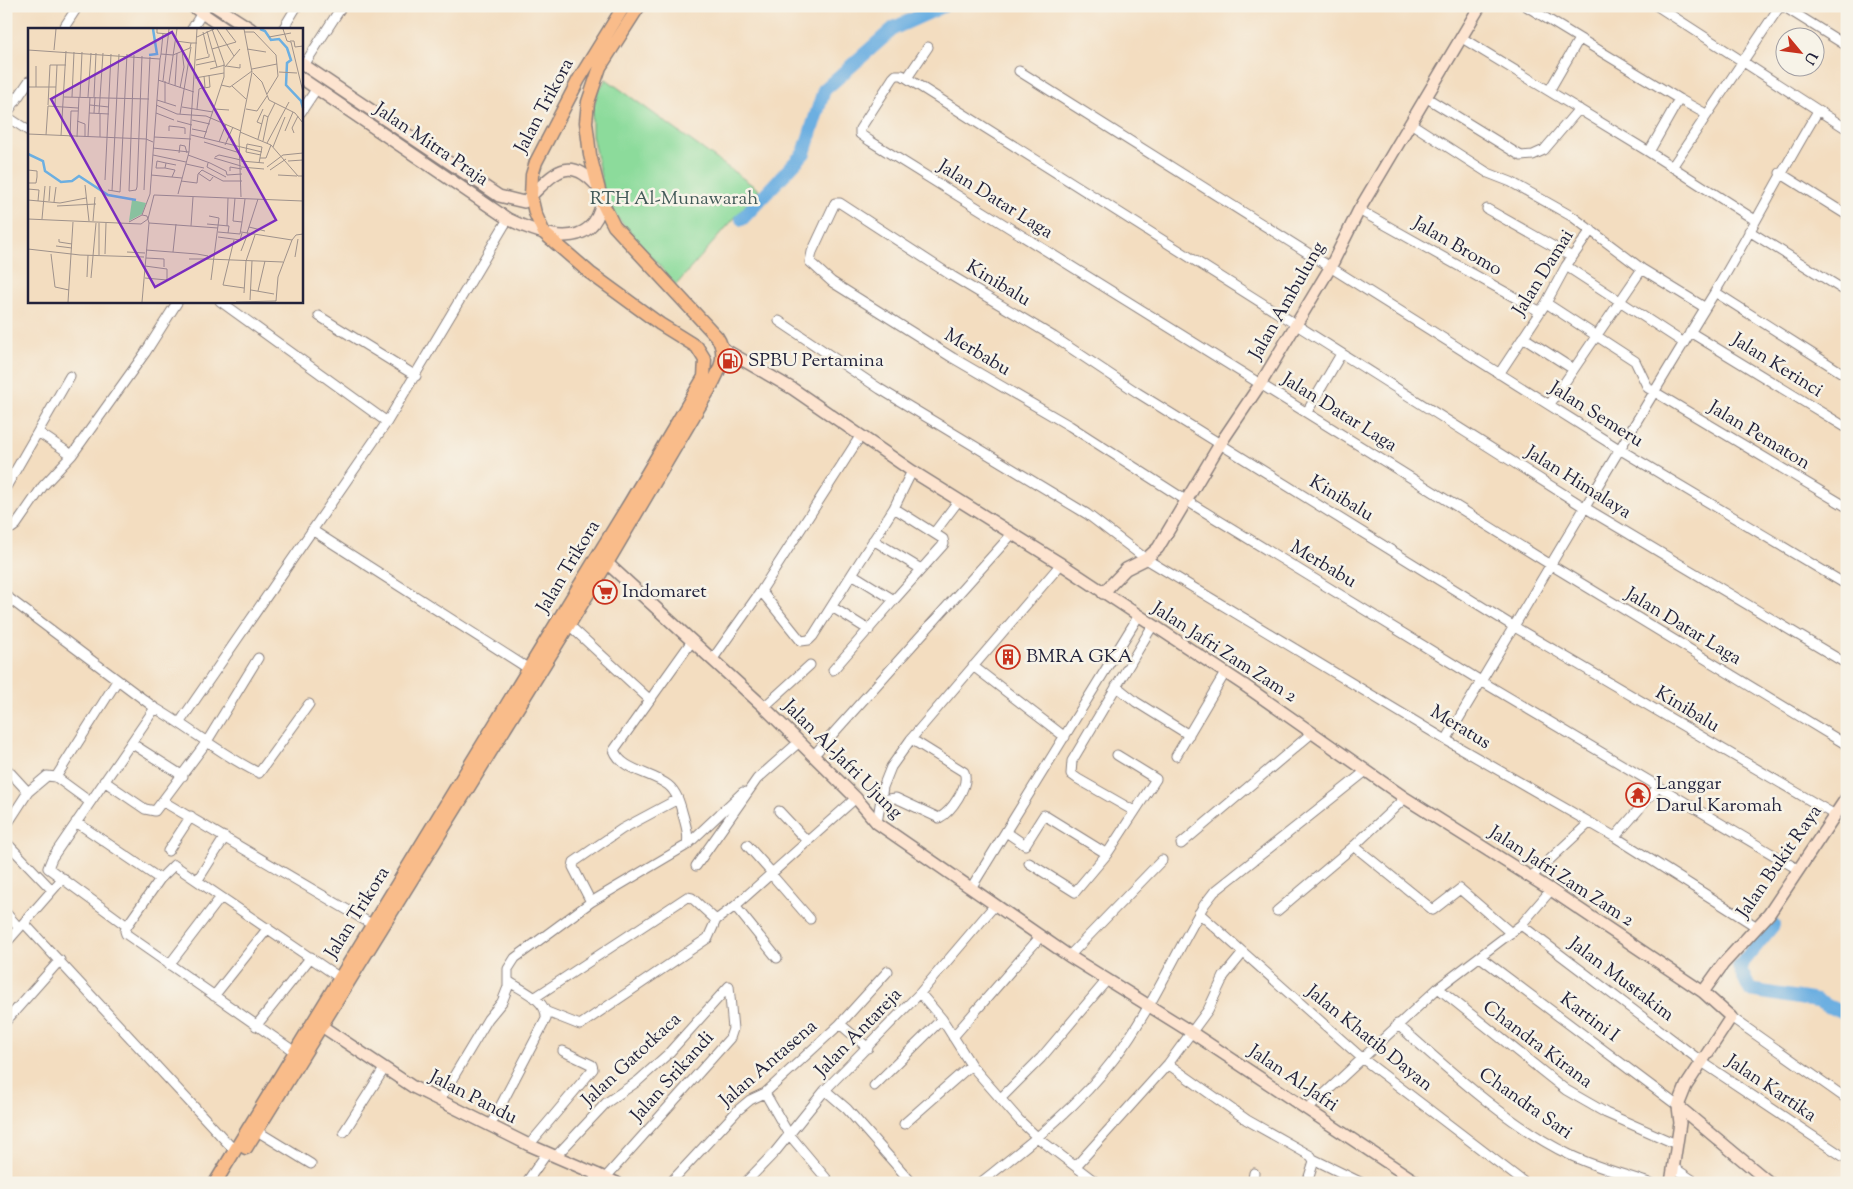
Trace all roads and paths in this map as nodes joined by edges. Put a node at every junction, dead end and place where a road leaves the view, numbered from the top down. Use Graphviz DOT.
graph roads {
  1 [pos="78,6"];
  2 [pos="192,6"];
  3 [pos="214,6"];
  4 [pos="297,6"];
  5 [pos="342,6"];
  6 [pos="624,6"];
  7 [pos="639,6"];
  8 [pos="1480,6"];
  9 [pos="1526,6"];
  10 [pos="1656,6"];
  11 [pos="1781,6"];
  12 [pos="202,13"];
  13 [pos="65,28"];
  14 [pos="193,28"];
  15 [pos="224,28"];
  16 [pos="249,28"];
  17 [pos="284,28"];
  18 [pos="1462,38"];
  19 [pos="1579,39"];
  20 [pos="1847,46"];
  21 [pos="928,47"];
  22 [pos="1743,62"];
  23 [pos="303,64"];
  24 [pos="1019,72"];
  25 [pos="907,78"];
  26 [pos="302,79"];
  27 [pos="28,83"];
  28 [pos="317,88"];
  29 [pos="1549,91"];
  30 [pos="1427,98"];
  31 [pos="1679,100"];
  32 [pos="1579,109"];
  33 [pos="302,110"];
  34 [pos="1818,111"];
  35 [pos="1706,114"];
  36 [pos="6,116"];
  37 [pos="1412,124"];
  38 [pos="1847,128"];
  39 [pos="28,130"];
  40 [pos="1649,152"];
  41 [pos="1672,167"];
  42 [pos="1780,174"];
  43 [pos="598,186"];
  44 [pos="531,196"];
  45 [pos="602,202"];
  46 [pos="837,203"];
  47 [pos="1487,209"];
  48 [pos="1359,210"];
  49 [pos="1847,216"];
  50 [pos="508,219"];
  51 [pos="1755,220"];
  52 [pos="1591,230"];
  53 [pos="1750,231"];
  54 [pos="544,233"];
  55 [pos="1572,257"];
  56 [pos="1566,266"];
  57 [pos="1330,268"];
  58 [pos="1642,270"];
  59 [pos="1715,292"];
  60 [pos="1847,292"];
  61 [pos="177,302"];
  62 [pos="221,302"];
  63 [pos="1546,302"];
  64 [pos="1618,302"];
  65 [pos="1704,307"];
  66 [pos="1539,311"];
  67 [pos="319,316"];
  68 [pos="779,321"];
  69 [pos="1295,325"];
  70 [pos="1690,332"];
  71 [pos="1596,336"];
  72 [pos="1523,337"];
  73 [pos="1684,344"];
  74 [pos="722,348"];
  75 [pos="1341,354"];
  76 [pos="1573,369"];
  77 [pos="1498,374"];
  78 [pos="70,376"];
  79 [pos="416,376"];
  80 [pos="1847,376"];
  81 [pos="1261,383"];
  82 [pos="1655,392"];
  83 [pos="1550,404"];
  84 [pos="1307,412"];
  85 [pos="387,422"];
  86 [pos="1847,428"];
  87 [pos="38,432"];
  88 [pos="861,434"];
  89 [pos="1220,444"];
  90 [pos="1619,450"];
  91 [pos="72,455"];
  92 [pos="912,471"];
  93 [pos="6,487"];
  94 [pos="644,490"];
  95 [pos="959,500"];
  96 [pos="1187,501"];
  97 [pos="636,504"];
  98 [pos="1584,507"];
  99 [pos="1847,507"];
  100 [pos="894,508"];
  101 [pos="6,526"];
  102 [pos="312,530"];
  103 [pos="934,533"];
  104 [pos="1012,534"];
  105 [pos="874,540"];
  106 [pos="1146,559"];
  107 [pos="607,563"];
  108 [pos="1061,564"];
  109 [pos="1551,566"];
  110 [pos="921,569"];
  111 [pos="852,574"];
  112 [pos="1847,585"];
  113 [pos="761,591"];
  114 [pos="1103,593"];
  115 [pos="6,596"];
  116 [pos="894,600"];
  117 [pos="832,607"];
  118 [pos="1138,618"];
  119 [pos="568,624"];
  120 [pos="1153,625"];
  121 [pos="1513,626"];
  122 [pos="869,630"];
  123 [pos="692,641"];
  124 [pos="258,658"];
  125 [pos="712,660"];
  126 [pos="1847,664"];
  127 [pos="810,665"];
  128 [pos="973,666"];
  129 [pos="529,668"];
  130 [pos="833,670"];
  131 [pos="1226,673"];
  132 [pos="117,681"];
  133 [pos="1481,681"];
  134 [pos="1116,686"];
  135 [pos="649,699"];
  136 [pos="308,704"];
  137 [pos="764,707"];
  138 [pos="154,708"];
  139 [pos="180,722"];
  140 [pos="1312,733"];
  141 [pos="1188,735"];
  142 [pos="1065,737"];
  143 [pos="911,739"];
  144 [pos="1446,740"];
  145 [pos="131,743"];
  146 [pos="206,743"];
  147 [pos="798,743"];
  148 [pos="1847,745"];
  149 [pos="1117,755"];
  150 [pos="813,756"];
  151 [pos="1176,756"];
  152 [pos="6,768"];
  153 [pos="1366,771"];
  154 [pos="183,776"];
  155 [pos="56,777"];
  156 [pos="757,778"];
  157 [pos="104,781"];
  158 [pos="1659,786"];
  159 [pos="28,792"];
  160 [pos="1847,797"];
  161 [pos="856,798"];
  162 [pos="1405,798"];
  163 [pos="678,799"];
  164 [pos="881,800"];
  165 [pos="90,802"];
  166 [pos="164,802"];
  167 [pos="779,811"];
  168 [pos="1134,811"];
  169 [pos="1835,814"];
  170 [pos="191,816"];
  171 [pos="76,822"];
  172 [pos="877,823"];
  173 [pos="1589,823"];
  174 [pos="6,826"];
  175 [pos="1006,832"];
  176 [pos="225,837"];
  177 [pos="1615,837"];
  178 [pos="6,842"];
  179 [pos="808,842"];
  180 [pos="1181,844"];
  181 [pos="687,845"];
  182 [pos="747,845"];
  183 [pos="1354,846"];
  184 [pos="168,851"];
  185 [pos="1107,854"];
  186 [pos="1162,860"];
  187 [pos="1029,863"];
  188 [pos="696,866"];
  189 [pos="1799,870"];
  190 [pos="772,874"];
  191 [pos="1531,877"];
  192 [pos="62,878"];
  193 [pos="199,878"];
  194 [pos="160,879"];
  195 [pos="971,888"];
  196 [pos="52,890"];
  197 [pos="1551,890"];
  198 [pos="221,897"];
  199 [pos="591,902"];
  200 [pos="995,904"];
  201 [pos="735,906"];
  202 [pos="1277,911"];
  203 [pos="1199,912"];
  204 [pos="6,913"];
  205 [pos="716,920"];
  206 [pos="810,920"];
  207 [pos="373,925"];
  208 [pos="1521,925"];
  209 [pos="22,926"];
  210 [pos="127,926"];
  211 [pos="1757,927"];
  212 [pos="268,928"];
  213 [pos="1511,933"];
  214 [pos="1041,936"];
  215 [pos="6,943"];
  216 [pos="1243,953"];
  217 [pos="1069,956"];
  218 [pos="311,957"];
  219 [pos="1480,957"];
  220 [pos="777,958"];
  221 [pos="60,960"];
  222 [pos="169,965"];
  223 [pos="888,970"];
  224 [pos="340,978"];
  225 [pos="1107,980"];
  226 [pos="508,981"];
  227 [pos="729,986"];
  228 [pos="1438,988"];
  229 [pos="1703,992"];
  230 [pos="920,993"];
  231 [pos="214,996"];
  232 [pos="534,998"];
  233 [pos="1148,1006"];
  234 [pos="547,1012"];
  235 [pos="1731,1017"];
  236 [pos="942,1019"];
  237 [pos="6,1021"];
  238 [pos="840,1024"];
  239 [pos="1398,1024"];
  240 [pos="256,1026"];
  241 [pos="323,1026"];
  242 [pos="1191,1032"];
  243 [pos="953,1037"];
  244 [pos="868,1048"];
  245 [pos="563,1050"];
  246 [pos="295,1052"];
  247 [pos="1363,1059"];
  248 [pos="1702,1062"];
  249 [pos="1168,1064"];
  250 [pos="971,1065"];
  251 [pos="384,1069"];
  252 [pos="284,1079"];
  253 [pos="874,1086"];
  254 [pos="825,1090"];
  255 [pos="765,1093"];
  256 [pos="1001,1098"];
  257 [pos="1847,1099"];
  258 [pos="439,1101"];
  259 [pos="1678,1106"];
  260 [pos="1306,1110"];
  261 [pos="904,1124"];
  262 [pos="490,1126"];
  263 [pos="257,1131"];
  264 [pos="344,1132"];
  265 [pos="788,1133"];
  266 [pos="1038,1138"];
  267 [pos="1676,1144"];
  268 [pos="529,1145"];
  269 [pos="235,1150"];
  270 [pos="551,1155"];
  271 [pos="1313,1159"];
  272 [pos="1847,1159"];
  273 [pos="311,1164"];
  274 [pos="1076,1166"];
  275 [pos="1673,1167"];
  276 [pos="1618,1172"];
  277 [pos="598,1178"];
  278 [pos="1413,1182"];
  279 [pos="215,1183"];
  280 [pos="225,1183"];
  281 [pos="526,1183"];
  282 [pos="617,1183"];
  283 [pos="670,1183"];
  284 [pos="745,1183"];
  285 [pos="830,1183"];
  286 [pos="912,1183"];
  287 [pos="980,1183"];
  288 [pos="1097,1183"];
  289 [pos="1307,1183"];
  290 [pos="1362,1183"];
  291 [pos="1525,1183"];
  292 [pos="1615,1183"];
  293 [pos="1649,1183"];
  294 [pos="1671,1183"];
  295 [pos="1697,1183"];
  296 [pos="1770,1183"];
  1 -- 13 [label="street"];
  2 -- 12 [label="street"];
  3 -- 16 [label="street"];
  4 -- 17 [label="street"];
  5 -- 23 [label="street"];
  6 -- 44 [label="main road, Jalan Trikora"];
  7 -- 43 [label="main road, Jalan Trikora"];
  8 -- 18 [label="street, Jalan Ambulung"];
  9 -- 19 [label="street"];
  10 -- 22 [label="street"];
  11 -- 20 [label="street"];
  11 -- 22 [label="street"];
  12 -- 14 [label="street"];
  12 -- 15 [label="street"];
  18 -- 29 [label="street"];
  18 -- 30 [label="street, Jalan Ambulung"];
  19 -- 29 [label="street"];
  19 -- 31 [label="street"];
  21 -- 25 [label="street"];
  22 -- 34 [label="street"];
  22 -- 35 [label="street"];
  23 -- 44 [label="street, Jalan Mitra Praja"];
  24 -- 57 [label="street, Jalan Semeru"];
  25 -- 69 [label="street, Jalan Himalaya"];
  25 -- 81 [label="street, Jalan Datar Laga"];
  26 -- 28 [label="street, Jalan Mitra Praja"];
  27 -- 36 [label="street"];
  28 -- 33 [label="street"];
  28 -- 50 [label="street, Jalan Mitra Praja"];
  29 -- 32 [label="street"];
  30 -- 32 [label="street"];
  30 -- 37 [label="street, Jalan Ambulung"];
  31 -- 35 [label="street"];
  31 -- 40 [label="street"];
  32 -- 40 [label="street"];
  34 -- 38 [label="street"];
  34 -- 42 [label="street"];
  35 -- 41 [label="street"];
  36 -- 39 [label="street"];
  37 -- 48 [label="street, Jalan Ambulung"];
  37 -- 52 [label="street"];
  40 -- 41 [label="street"];
  41 -- 51 [label="street"];
  42 -- 49 [label="street"];
  42 -- 51 [label="street"];
  43 -- 44 [label="street"];
  43 -- 45 [label="main road, Jalan Trikora"];
  44 -- 54 [label="main road, Jalan Trikora"];
  45 -- 54 [label="street"];
  45 -- 74 [label="main road, Jalan Trikora"];
  46 -- 89 [label="street, Kinibalu"];
  46 -- 96 [label="street, Merbabu"];
  47 -- 55 [label="street"];
  48 -- 57 [label="street, Jalan Ambulung"];
  48 -- 66 [label="street, Jalan Bromo"];
  50 -- 54 [label="street, Jalan Mitra Praja"];
  50 -- 79 [label="street"];
  51 -- 53 [label="street"];
  52 -- 55 [label="street, Jalan Damai"];
  52 -- 58 [label="street, Jalan Damai"];
  53 -- 59 [label="street"];
  53 -- 60 [label="street"];
  54 -- 94 [label="main road, Jalan Trikora"];
  55 -- 56 [label="street, Jalan Damai"];
  56 -- 63 [label="street, Jalan Damai"];
  56 -- 64 [label="street"];
  57 -- 69 [label="street, Jalan Ambulung"];
  57 -- 77 [label="street, Jalan Semeru"];
  58 -- 64 [label="street"];
  58 -- 65 [label="street, Jalan Damai"];
  59 -- 65 [label="street"];
  59 -- 80 [label="street"];
  61 -- 91 [label="street"];
  62 -- 85 [label="street"];
  63 -- 66 [label="street, Jalan Damai"];
  63 -- 71 [label="street"];
  64 -- 71 [label="street"];
  64 -- 73 [label="street"];
  65 -- 70 [label="street"];
  66 -- 72 [label="street, Jalan Damai"];
  67 -- 79 [label="street"];
  68 -- 106 [label="street, Meratus"];
  69 -- 75 [label="street, Jalan Himalaya"];
  69 -- 81 [label="street, Jalan Ambulung"];
  70 -- 73 [label="street"];
  70 -- 86 [label="street, Jalan Kerinci"];
  71 -- 76 [label="street"];
  71 -- 82 [label="street"];
  72 -- 76 [label="street"];
  72 -- 77 [label="street, Jalan Damai"];
  73 -- 82 [label="street"];
  74 -- 88 [label="street, Jalan Jafri Zam Zam 2"];
  74 -- 94 [label="main road, Jalan Trikora"];
  75 -- 84 [label="street"];
  75 -- 98 [label="street, Jalan Himalaya"];
  76 -- 83 [label="street"];
  77 -- 83 [label="street, Jalan Semeru"];
  78 -- 87 [label="street"];
  79 -- 85 [label="street"];
  81 -- 84 [label="street, Jalan Datar Laga"];
  81 -- 89 [label="street, Jalan Ambulung"];
  82 -- 90 [label="street"];
  82 -- 99 [label="street, Jalan Pematon"];
  83 -- 90 [label="street, Jalan Semeru"];
  84 -- 109 [label="street, Jalan Datar Laga"];
  85 -- 102 [label="street"];
  87 -- 91 [label="street"];
  87 -- 93 [label="street"];
  88 -- 92 [label="street, Jalan Jafri Zam Zam 2"];
  88 -- 113 [label="street"];
  89 -- 96 [label="street, Jalan Ambulung"];
  89 -- 121 [label="street, Kinibalu"];
  90 -- 98 [label="street"];
  90 -- 112 [label="street, Jalan Semeru"];
  91 -- 101 [label="street"];
  92 -- 95 [label="street, Jalan Jafri Zam Zam 2"];
  92 -- 100 [label="street"];
  94 -- 97 [label="main road, Jalan Trikora"];
  95 -- 103 [label="street"];
  95 -- 104 [label="street, Jalan Jafri Zam Zam 2"];
  96 -- 106 [label="street, Jalan Ambulung"];
  96 -- 133 [label="street, Merbabu"];
  97 -- 107 [label="main road, Jalan Trikora"];
  97 -- 129 [label="main road, Jalan Trikora"];
  98 -- 109 [label="street"];
  98 -- 126 [label="street, Jalan Himalaya"];
  100 -- 103 [label="street"];
  100 -- 105 [label="street"];
  102 -- 129 [label="street"];
  102 -- 139 [label="street"];
  103 -- 110 [label="street"];
  104 -- 108 [label="street, Jalan Jafri Zam Zam 2"];
  104 -- 150 [label="street"];
  105 -- 110 [label="street"];
  105 -- 111 [label="street"];
  106 -- 114 [label="street, Jalan Ambulung"];
  106 -- 144 [label="street, Meratus"];
  107 -- 119 [label="main road, Jalan Trikora"];
  107 -- 123 [label="street, Jalan Al-Jafri Ujung"];
  108 -- 114 [label="street, Jalan Jafri Zam Zam 2"];
  108 -- 128 [label="street"];
  109 -- 121 [label="street"];
  109 -- 148 [label="street, Jalan Datar Laga"];
  110 -- 116 [label="street"];
  111 -- 116 [label="street"];
  111 -- 117 [label="street"];
  113 -- 117 [label="street"];
  113 -- 125 [label="street"];
  114 -- 118 [label="street, Jalan Jafri Zam Zam 2"];
  115 -- 132 [label="street"];
  116 -- 122 [label="street"];
  117 -- 122 [label="street"];
  118 -- 120 [label="street, Jalan Jafri Zam Zam 2"];
  118 -- 142 [label="street"];
  119 -- 135 [label="street"];
  119 -- 241 [label="main road, Jalan Trikora"];
  120 -- 131 [label="street, Jalan Jafri Zam Zam 2"];
  120 -- 134 [label="street"];
  121 -- 133 [label="street"];
  121 -- 169 [label="street, Kinibalu"];
  122 -- 130 [label="street"];
  123 -- 125 [label="street, Jalan Al-Jafri Ujung"];
  123 -- 135 [label="street"];
  124 -- 146 [label="street"];
  125 -- 137 [label="street, Jalan Al-Jafri Ujung"];
  127 -- 137 [label="street"];
  128 -- 142 [label="street"];
  128 -- 143 [label="street"];
  129 -- 207 [label="main road, Jalan Trikora"];
  131 -- 140 [label="street, Jalan Jafri Zam Zam 2"];
  131 -- 141 [label="street"];
  132 -- 138 [label="street"];
  132 -- 155 [label="street"];
  133 -- 144 [label="street"];
  133 -- 158 [label="street, Merbabu"];
  134 -- 141 [label="street"];
  134 -- 168 [label="street"];
  135 -- 163 [label="street"];
  136 -- 146 [label="street"];
  137 -- 147 [label="street, Jalan Al-Jafri Ujung"];
  138 -- 139 [label="street"];
  138 -- 145 [label="street"];
  139 -- 146 [label="street"];
  140 -- 153 [label="street, Jalan Jafri Zam Zam 2"];
  140 -- 180 [label="street"];
  141 -- 151 [label="street"];
  142 -- 175 [label="street"];
  143 -- 164 [label="street"];
  143 -- 164 [label="street"];
  144 -- 173 [label="street, Meratus"];
  145 -- 154 [label="street"];
  145 -- 157 [label="street"];
  146 -- 154 [label="street"];
  147 -- 150 [label="street, Jalan Al-Jafri Ujung"];
  147 -- 156 [label="street"];
  149 -- 168 [label="street"];
  150 -- 161 [label="street, Jalan Al-Jafri Ujung"];
  152 -- 159 [label="street"];
  153 -- 162 [label="street, Jalan Jafri Zam Zam 2"];
  153 -- 203 [label="street"];
  154 -- 166 [label="street"];
  155 -- 159 [label="street"];
  155 -- 165 [label="street"];
  156 -- 181 [label="street"];
  156 -- 188 [label="street"];
  157 -- 165 [label="street"];
  157 -- 166 [label="street"];
  158 -- 177 [label="street"];
  158 -- 189 [label="street, Merbabu"];
  159 -- 174 [label="street"];
  160 -- 169 [label="street, Jalan Bukit Raya"];
  161 -- 172 [label="street, Jalan Al-Jafri Ujung"];
  161 -- 179 [label="street"];
  162 -- 183 [label="street"];
  162 -- 191 [label="street, Jalan Jafri Zam Zam 2"];
  163 -- 181 [label="street"];
  163 -- 199 [label="street"];
  164 -- 172 [label="street"];
  165 -- 171 [label="street"];
  166 -- 170 [label="street"];
  167 -- 179 [label="street"];
  168 -- 185 [label="street"];
  169 -- 189 [label="street, Jalan Bukit Raya"];
  170 -- 176 [label="street"];
  170 -- 184 [label="street"];
  171 -- 192 [label="street"];
  171 -- 194 [label="street"];
  172 -- 195 [label="street, Jalan Al-Jafri Ujung"];
  173 -- 177 [label="street, Meratus"];
  173 -- 191 [label="street"];
  175 -- 185 [label="street"];
  175 -- 195 [label="street"];
  176 -- 193 [label="street"];
  176 -- 207 [label="street"];
  177 -- 211 [label="street, Meratus"];
  178 -- 196 [label="street"];
  179 -- 190 [label="street"];
  181 -- 199 [label="street"];
  182 -- 190 [label="street"];
  183 -- 202 [label="street"];
  183 -- 213 [label="street"];
  185 -- 187 [label="street"];
  186 -- 217 [label="street"];
  189 -- 211 [label="street, Jalan Bukit Raya"];
  190 -- 201 [label="street"];
  190 -- 206 [label="street"];
  191 -- 197 [label="street, Jalan Jafri Zam Zam 2"];
  192 -- 196 [label="street"];
  192 -- 210 [label="street"];
  194 -- 198 [label="street"];
  194 -- 210 [label="street"];
  195 -- 200 [label="street, Jalan Al-Jafri Ujung"];
  196 -- 209 [label="street"];
  197 -- 208 [label="street"];
  197 -- 229 [label="street, Jalan Jafri Zam Zam 2"];
  198 -- 212 [label="street"];
  198 -- 222 [label="street"];
  199 -- 226 [label="street"];
  200 -- 214 [label="street, Jalan Al-Jafri Ujung"];
  200 -- 230 [label="street, Jalan Antareja"];
  201 -- 205 [label="street"];
  201 -- 220 [label="street"];
  203 -- 216 [label="street, Jalan Khatib Dayan"];
  203 -- 233 [label="street"];
  204 -- 209 [label="street"];
  205 -- 232 [label="street"];
  205 -- 234 [label="street"];
  207 -- 224 [label="main road, Jalan Trikora"];
  208 -- 213 [label="street"];
  208 -- 248 [label="street, Jalan Mustakim"];
  209 -- 215 [label="street"];
  209 -- 221 [label="street"];
  210 -- 222 [label="street"];
  211 -- 229 [label="street, Jalan Bukit Raya"];
  212 -- 218 [label="street"];
  212 -- 231 [label="street"];
  213 -- 219 [label="street"];
  214 -- 217 [label="street, Jalan Al-Jafri Ujung"];
  214 -- 243 [label="street"];
  216 -- 242 [label="street"];
  216 -- 247 [label="street, Jalan Khatib Dayan"];
  217 -- 225 [label="street, Jalan Al-Jafri Ujung"];
  218 -- 224 [label="street"];
  218 -- 240 [label="street"];
  219 -- 228 [label="street"];
  219 -- 259 [label="street, Kartini I"];
  221 -- 237 [label="street"];
  221 -- 269 [label="street"];
  222 -- 231 [label="street"];
  223 -- 238 [label="street, Jalan Antasena"];
  224 -- 246 [label="main road, Jalan Trikora"];
  225 -- 233 [label="street, Jalan Al-Jafri Ujung"];
  225 -- 256 [label="street"];
  226 -- 232 [label="street"];
  226 -- 258 [label="street"];
  227 -- 270 [label="street, Jalan Gatotkaca"];
  227 -- 277 [label="street, Jalan Srikandi"];
  228 -- 239 [label="street"];
  228 -- 267 [label="street, Chandra Kirana"];
  229 -- 235 [label="street, Jalan Jafri Zam Zam 2"];
  230 -- 236 [label="street"];
  230 -- 244 [label="street, Jalan Antareja"];
  231 -- 240 [label="street"];
  232 -- 234 [label="street"];
  233 -- 242 [label="street, Jalan Al-Jafri"];
  233 -- 266 [label="street"];
  234 -- 262 [label="street"];
  235 -- 248 [label="street"];
  235 -- 257 [label="street"];
  236 -- 243 [label="street"];
  236 -- 253 [label="street"];
  238 -- 244 [label="street"];
  238 -- 255 [label="street, Jalan Antasena"];
  239 -- 247 [label="street"];
  239 -- 276 [label="street, Chandra Sari"];
  240 -- 246 [label="street"];
  241 -- 251 [label="street, Jalan Pandu"];
  241 -- 252 [label="main road, Jalan Trikora"];
  242 -- 249 [label="street"];
  242 -- 260 [label="street, Jalan Al-Jafri"];
  243 -- 250 [label="street"];
  244 -- 254 [label="street, Jalan Antareja"];
  245 -- 268 [label="street"];
  246 -- 252 [label="main road, Jalan Trikora"];
  247 -- 260 [label="street"];
  247 -- 291 [label="street, Jalan Khatib Dayan"];
  248 -- 259 [label="street"];
  248 -- 272 [label="street, Jalan Kartika"];
  249 -- 271 [label="street"];
  249 -- 274 [label="street"];
  250 -- 256 [label="street"];
  250 -- 261 [label="street"];
  251 -- 258 [label="street, Jalan Pandu"];
  251 -- 264 [label="street"];
  252 -- 263 [label="main road, Jalan Trikora"];
  252 -- 269 [label="main road, Jalan Trikora"];
  254 -- 265 [label="street, Jalan Antareja"];
  254 -- 286 [label="street"];
  255 -- 265 [label="street"];
  255 -- 283 [label="street, Jalan Antasena"];
  256 -- 266 [label="street"];
  258 -- 262 [label="street, Jalan Pandu"];
  259 -- 267 [label="street"];
  259 -- 296 [label="street"];
  260 -- 278 [label="street, Jalan Al-Jafri"];
  262 -- 268 [label="street, Jalan Pandu"];
  263 -- 273 [label="street"];
  263 -- 280 [label="main road, Jalan Trikora"];
  265 -- 284 [label="street, Jalan Antareja"];
  265 -- 285 [label="street"];
  266 -- 274 [label="street"];
  266 -- 287 [label="street"];
  267 -- 275 [label="street"];
  268 -- 270 [label="street, Jalan Pandu"];
  269 -- 279 [label="main road, Jalan Trikora"];
  270 -- 277 [label="street, Jalan Pandu"];
  270 -- 281 [label="street, Jalan Gatotkaca"];
  271 -- 289 [label="street"];
  271 -- 290 [label="street"];
  274 -- 288 [label="street"];
  275 -- 294 [label="street"];
  275 -- 295 [label="street"];
  276 -- 292 [label="street"];
  276 -- 293 [label="street, Chandra Sari"];
  277 -- 282 [label="street, Jalan Pandu"];
}
